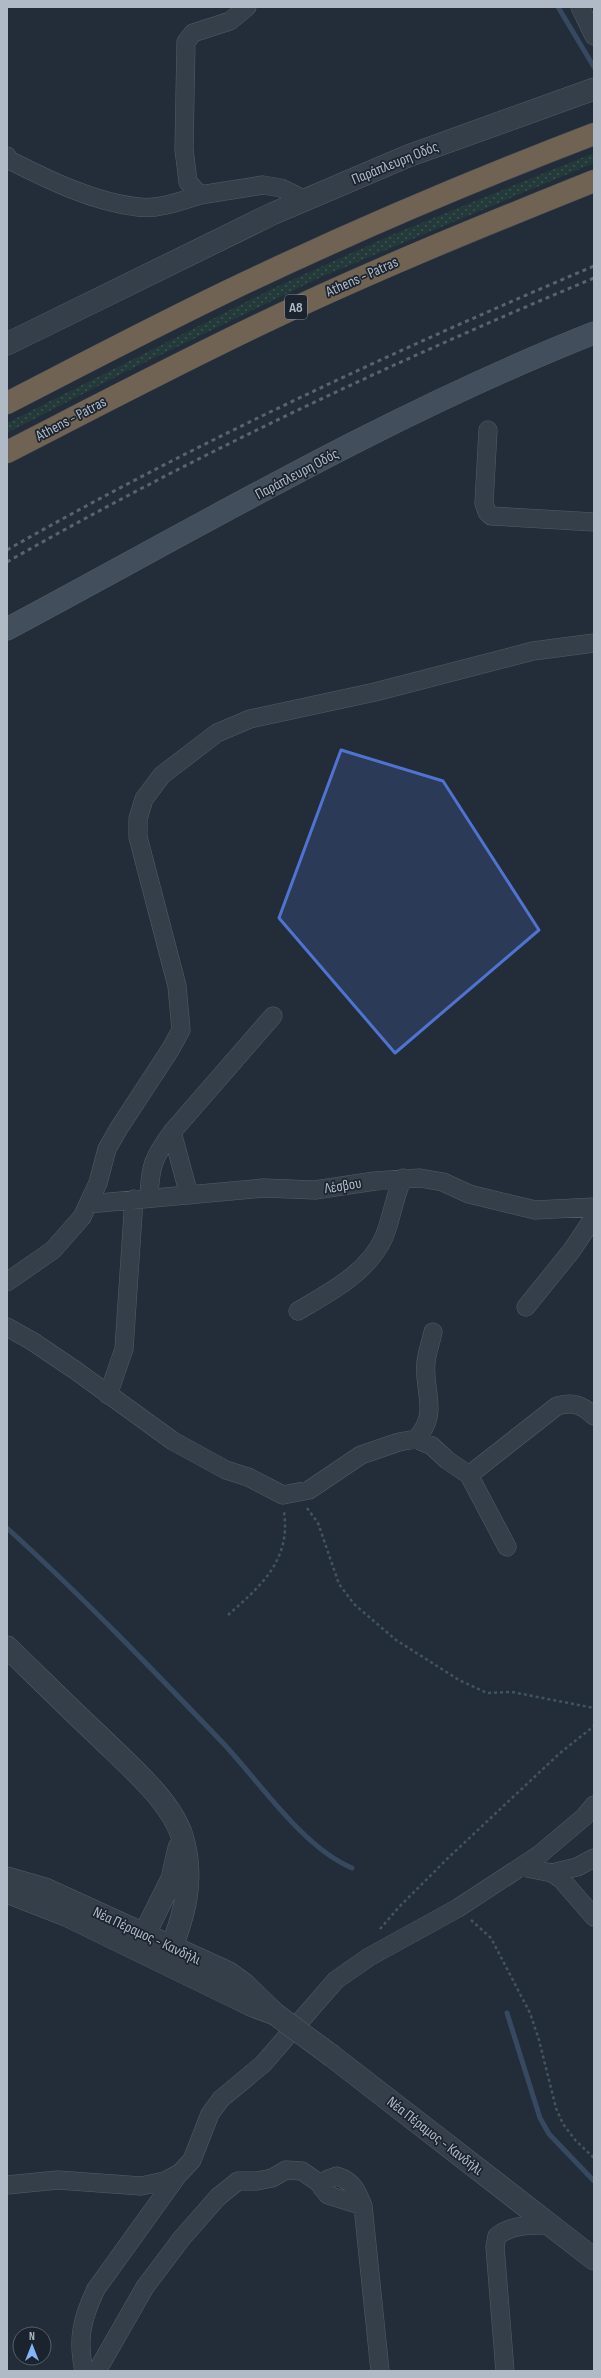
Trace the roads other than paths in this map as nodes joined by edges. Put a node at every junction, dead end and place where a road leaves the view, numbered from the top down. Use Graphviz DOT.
graph roads {
  1 [pos="247,7"];
  2 [pos="580,7"];
  3 [pos="594,36"];
  4 [pos="594,89"];
  5 [pos="594,134"];
  6 [pos="7,156"];
  7 [pos="594,181"];
  8 [pos="200,195"];
  9 [pos="306,200"];
  10 [pos="594,333"];
  11 [pos="7,344"];
  12 [pos="7,403"];
  13 [pos="488,430"];
  14 [pos="7,452"];
  15 [pos="594,522"];
  16 [pos="7,629"];
  17 [pos="594,644"];
  18 [pos="273,1016"];
  19 [pos="172,1132"];
  20 [pos="403,1178"];
  21 [pos="189,1195"];
  22 [pos="142,1199"];
  23 [pos="88,1204"];
  24 [pos="594,1207"];
  25 [pos="594,1217"];
  26 [pos="7,1282"];
  27 [pos="526,1307"];
  28 [pos="298,1311"];
  29 [pos="7,1327"];
  30 [pos="433,1332"];
  31 [pos="108,1395"];
  32 [pos="594,1416"];
  33 [pos="416,1440"];
  34 [pos="469,1475"];
  35 [pos="507,1547"];
  36 [pos="7,1647"];
  37 [pos="594,1805"];
  38 [pos="182,1836"];
  39 [pos="594,1858"];
  40 [pos="522,1867"];
  41 [pos="552,1873"];
  42 [pos="7,1878"];
  43 [pos="7,1892"];
  44 [pos="594,1917"];
  45 [pos="141,1942"];
  46 [pos="169,1955"];
  47 [pos="180,2173"];
  48 [pos="7,2185"];
  49 [pos="550,2225"];
  50 [pos="594,2259"];
  51 [pos="84,2371"];
  52 [pos="97,2371"];
  53 [pos="380,2371"];
  54 [pos="505,2371"];
  1 -- 8 [label="street"];
  2 -- 3 [label="street"];
  4 -- 9 [label="street, Παράπλευρη Οδός"];
  5 -- 12 [label="highway"];
  6 -- 8 [label="street"];
  7 -- 14 [label="highway, Athens - Patras / Α8"];
  8 -- 9 [label="street"];
  9 -- 11 [label="street, Παράπλευρη Οδός"];
  10 -- 16 [label="main road, Παράπλευρη Οδός"];
  13 -- 15 [label="street"];
  17 -- 23 [label="street"];
  18 -- 19 [label="street"];
  19 -- 21 [label="street"];
  19 -- 22 [label="street"];
  20 -- 21 [label="street, Λέσβου"];
  20 -- 24 [label="street, Λέσβου"];
  20 -- 28 [label="street"];
  21 -- 22 [label="street, Λέσβου"];
  22 -- 23 [label="street, Λέσβου"];
  22 -- 31 [label="street"];
  23 -- 26 [label="street"];
  25 -- 27 [label="street"];
  29 -- 31 [label="street"];
  30 -- 33 [label="street"];
  31 -- 33 [label="street"];
  32 -- 34 [label="street"];
  33 -- 34 [label="street"];
  34 -- 35 [label="street"];
  36 -- 38 [label="street"];
  37 -- 40 [label="street"];
  38 -- 45 [label="street"];
  38 -- 46 [label="street"];
  39 -- 41 [label="street"];
  40 -- 41 [label="street"];
  40 -- 47 [label="street"];
  41 -- 44 [label="street"];
  42 -- 45 [label="street, Νέα Πέραμος - Κανδήλι"];
  43 -- 45 [label="street, Νέα Πέραμος - Κανδήλι"];
  45 -- 46 [label="street, Νέα Πέραμος - Κανδήλι"];
  46 -- 49 [label="street, Νέα Πέραμος - Κανδήλι, bridge"];
  47 -- 48 [label="street"];
  47 -- 51 [label="street"];
  49 -- 50 [label="street, Νέα Πέραμος - Κανδήλι"];
  49 -- 54 [label="street"];
  52 -- 53 [label="street"];
}
